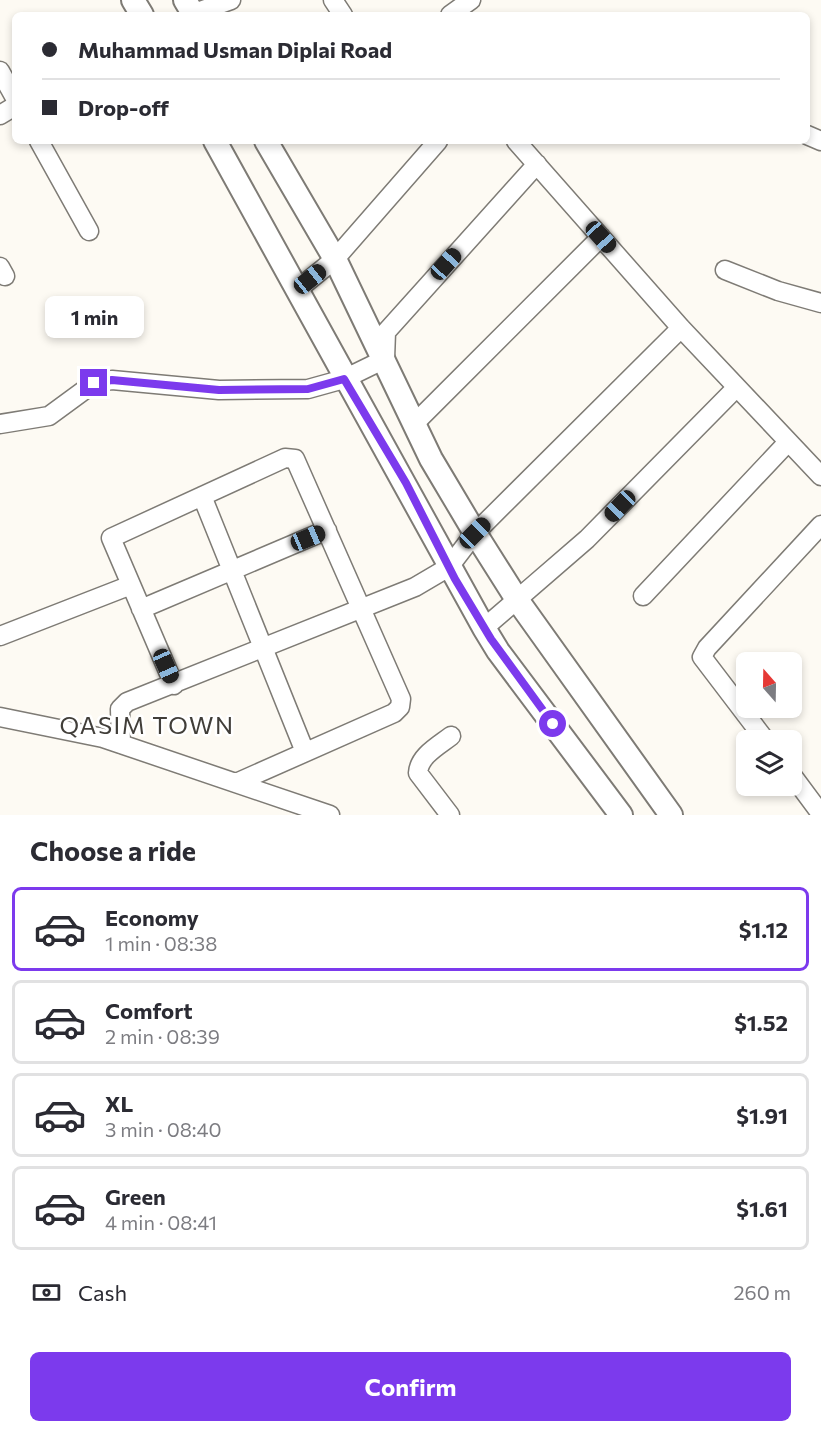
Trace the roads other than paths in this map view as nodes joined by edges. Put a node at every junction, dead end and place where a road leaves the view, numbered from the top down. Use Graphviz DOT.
graph roads {
  1 [pos="231,0"];
  2 [pos="190,11"];
  3 [pos="0,70"];
  4 [pos="12,92"];
  5 [pos="41,144"];
  6 [pos="217,144"];
  7 [pos="268,144"];
  8 [pos="435,144"];
  9 [pos="519,144"];
  10 [pos="537,164"];
  11 [pos="89,231"];
  12 [pos="601,237"];
  13 [pos="335,259"];
  14 [pos="725,270"];
  15 [pos="297,290"];
  16 [pos="821,303"];
  17 [pos="681,328"];
  18 [pos="385,359"];
  19 [pos="344,379"];
  20 [pos="736,388"];
  21 [pos="416,423"];
  22 [pos="0,424"];
  23 [pos="788,442"];
  24 [pos="821,476"];
  25 [pos="202,496"];
  26 [pos="821,525"];
  27 [pos="327,530"];
  28 [pos="475,533"];
  29 [pos="448,567"];
  30 [pos="232,570"];
  31 [pos="131,585"];
  32 [pos="643,596"];
  33 [pos="518,601"];
  34 [pos="141,609"];
  35 [pos="362,609"];
  36 [pos="484,628"];
  37 [pos="0,636"];
  38 [pos="264,648"];
  39 [pos="174,684"];
  40 [pos="0,717"];
  41 [pos="758,730"];
  42 [pos="451,736"];
  43 [pos="121,744"];
  44 [pos="305,752"];
  45 [pos="236,783"];
  46 [pos="802,788"];
  47 [pos="821,814"];
  48 [pos="330,815"];
  49 [pos="450,815"];
  50 [pos="621,815"];
  51 [pos="670,815"];
  1 -- 2 [label="street"];
  3 -- 4 [label="street"];
  5 -- 11 [label="street"];
  6 -- 15 [label="street"];
  7 -- 13 [label="street"];
  8 -- 13 [label="street"];
  9 -- 10 [label="street"];
  10 -- 12 [label="street"];
  10 -- 18 [label="street"];
  12 -- 17 [label="street"];
  12 -- 21 [label="street"];
  13 -- 15 [label="street"];
  13 -- 18 [label="street"];
  14 -- 16 [label="street"];
  15 -- 19 [label="street"];
  17 -- 20 [label="street"];
  17 -- 28 [label="street"];
  18 -- 19 [label="street"];
  18 -- 21 [label="street"];
  19 -- 22 [label="street"];
  19 -- 29 [label="street"];
  20 -- 23 [label="street"];
  20 -- 33 [label="street"];
  21 -- 28 [label="street"];
  23 -- 24 [label="street"];
  23 -- 32 [label="street"];
  25 -- 27 [label="street"];
  25 -- 30 [label="street"];
  25 -- 31 [label="street"];
  26 -- 41 [label="street"];
  27 -- 30 [label="street"];
  27 -- 35 [label="street"];
  28 -- 29 [label="street"];
  28 -- 33 [label="street"];
  29 -- 35 [label="street"];
  29 -- 36 [label="street"];
  30 -- 34 [label="street"];
  30 -- 38 [label="street"];
  31 -- 34 [label="street"];
  31 -- 37 [label="street"];
  33 -- 36 [label="street"];
  33 -- 51 [label="street"];
  34 -- 39 [label="street"];
  35 -- 38 [label="street"];
  35 -- 44 [label="street"];
  36 -- 50 [label="street"];
  38 -- 39 [label="street"];
  38 -- 44 [label="street"];
  39 -- 43 [label="street"];
  40 -- 43 [label="street"];
  42 -- 49 [label="street"];
  43 -- 45 [label="street"];
  44 -- 45 [label="street"];
  45 -- 48 [label="street"];
  46 -- 47 [label="street"];
}
